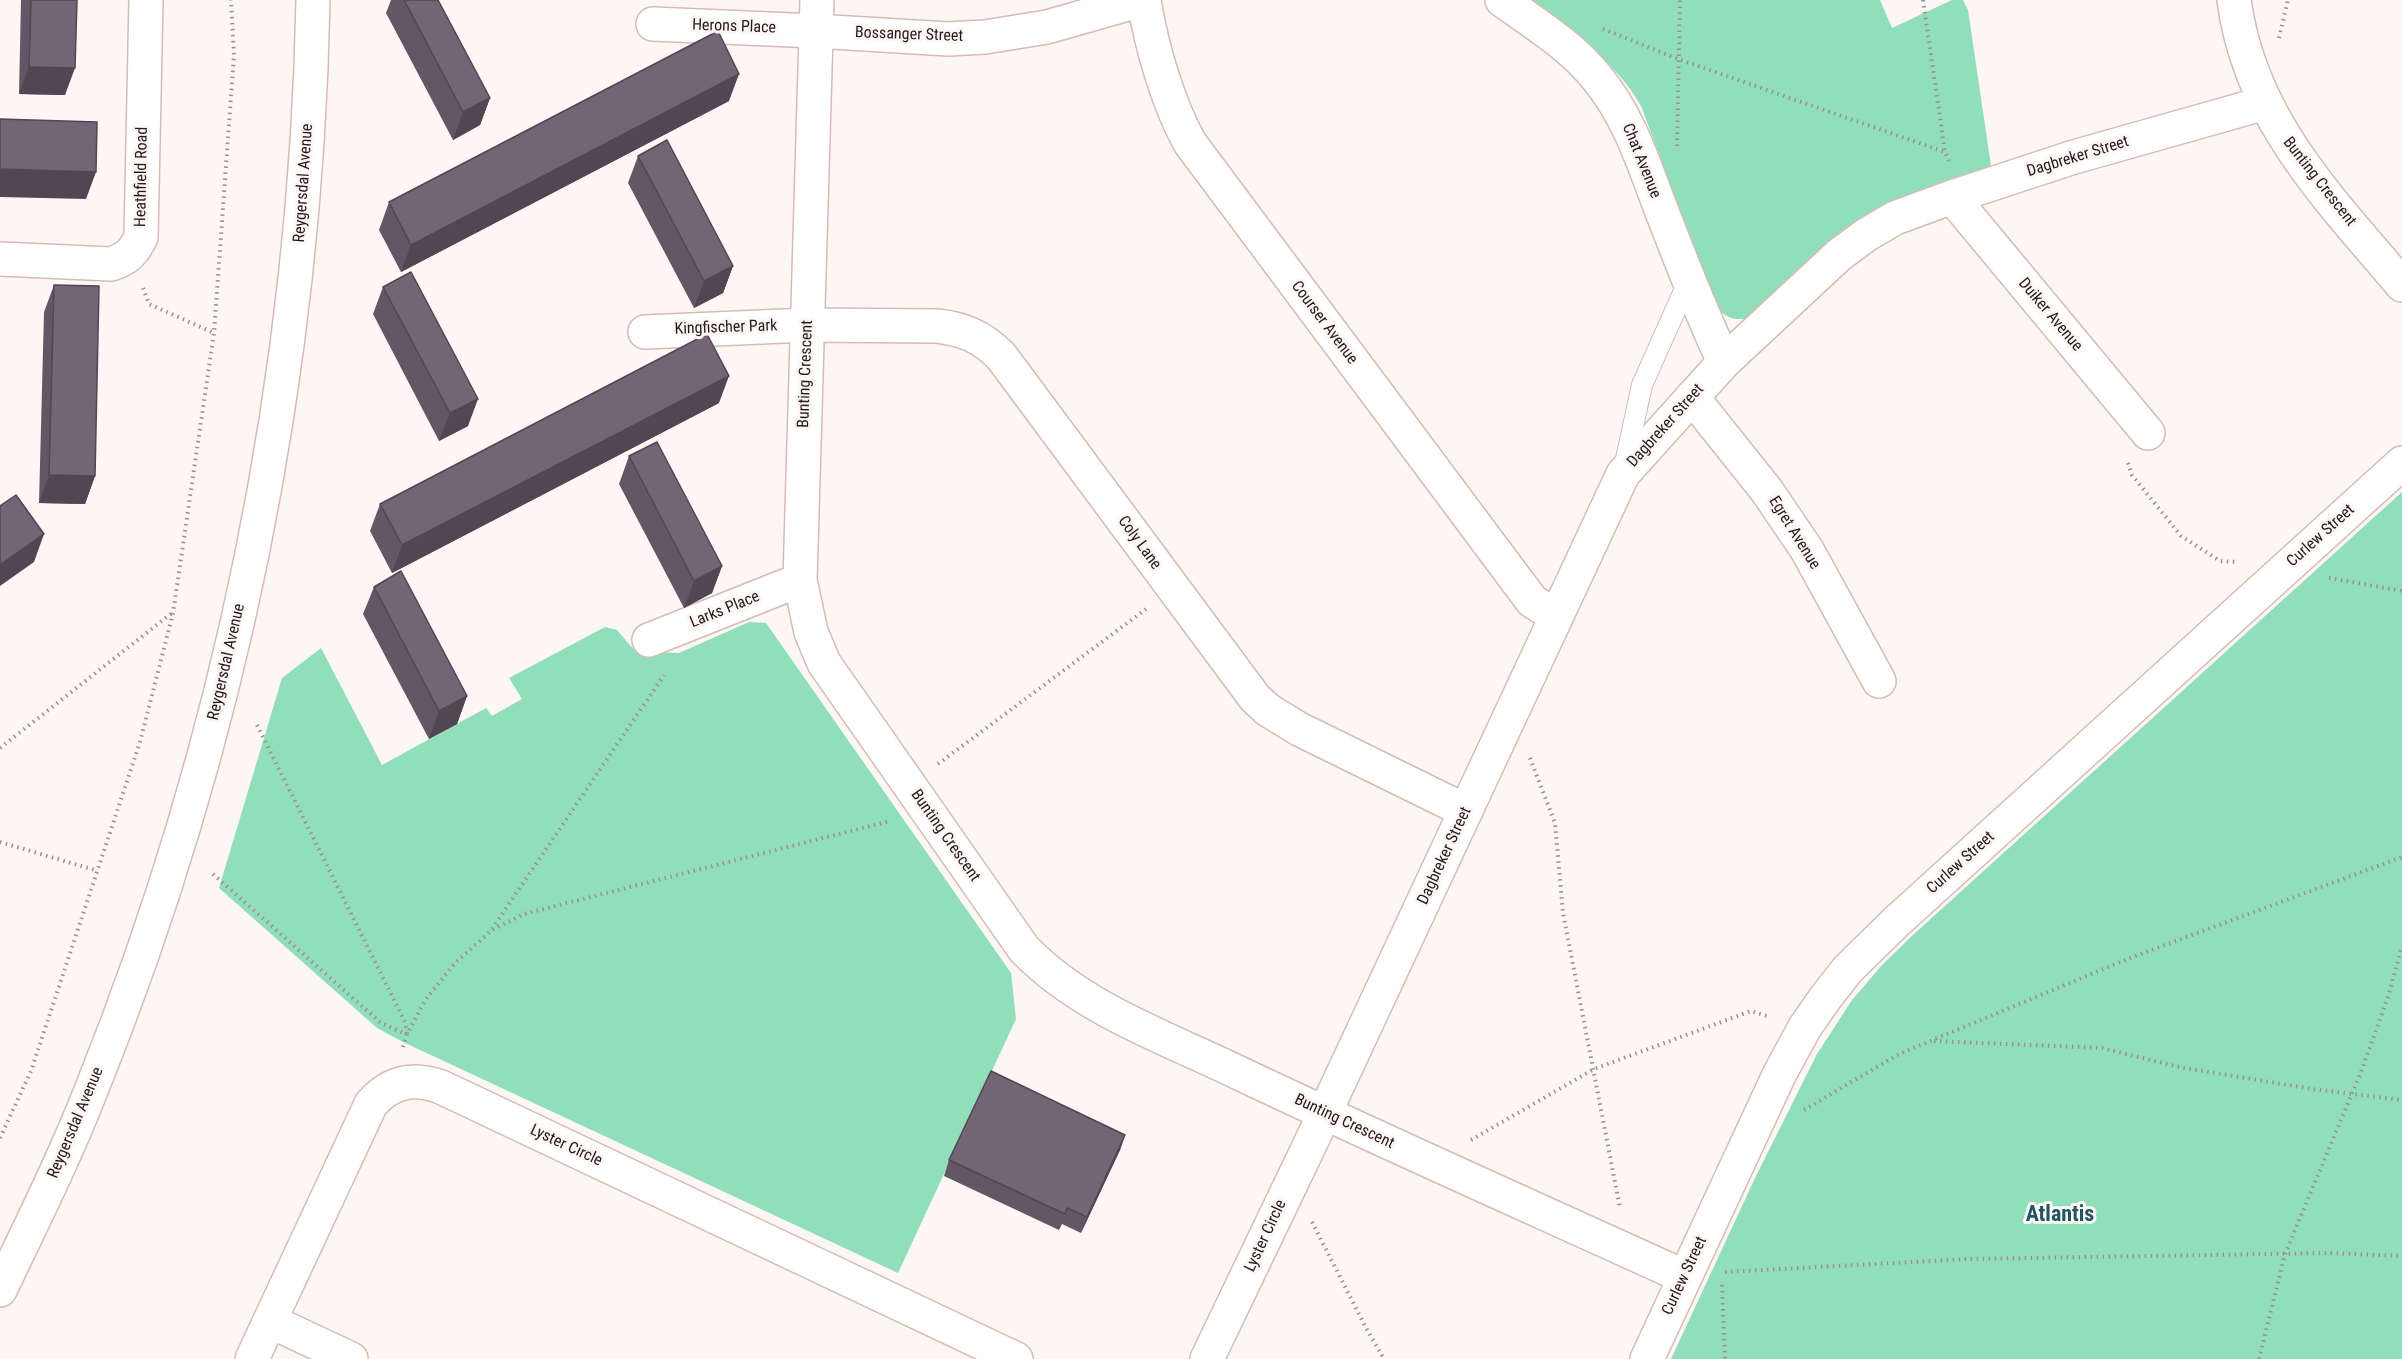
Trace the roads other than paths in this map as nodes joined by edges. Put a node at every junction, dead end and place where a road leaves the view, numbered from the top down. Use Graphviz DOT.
graph roads {
  1 [pos="146,0"];
  2 [pos="313,0"];
  3 [pos="1143,0"];
  4 [pos="1502,0"];
  5 [pos="2234,0"];
  6 [pos="817,15"];
  7 [pos="653,24"];
  8 [pos="2265,103"];
  9 [pos="1952,197"];
  10 [pos="0,259"];
  11 [pos="1688,282"];
  12 [pos="2402,285"];
  13 [pos="807,325"];
  14 [pos="645,332"];
  15 [pos="1724,362"];
  16 [pos="1692,397"];
  17 [pos="2148,433"];
  18 [pos="2402,463"];
  19 [pos="1623,474"];
  20 [pos="800,580"];
  21 [pos="1556,616"];
  22 [pos="649,640"];
  23 [pos="1879,681"];
  24 [pos="1466,811"];
  25 [pos="1324,1113"];
  26 [pos="1685,1277"];
  27 [pos="0,1290"];
  28 [pos="270,1321"];
  29 [pos="252,1359"];
  30 [pos="351,1359"];
  31 [pos="1016,1359"];
  32 [pos="1207,1359"];
  33 [pos="1647,1359"];
  1 -- 10 [label="street, Heathfield Road"];
  2 -- 27 [label="street, Reygersdal Avenue"];
  3 -- 6 [label="street, Bossanger Street"];
  3 -- 21 [label="street, Courser Avenue"];
  4 -- 11 [label="street, Chat Avenue"];
  5 -- 8 [label="street, Bunting Crescent"];
  6 -- 7 [label="street, Herons Place"];
  6 -- 13 [label="street, Bunting Crescent"];
  8 -- 9 [label="street, Dagbreker Street"];
  8 -- 12 [label="street, Bunting Crescent"];
  9 -- 15 [label="street, Dagbreker Street"];
  9 -- 17 [label="street, Duiker Avenue"];
  11 -- 15 [label="street, Chat Avenue"];
  11 -- 19 [label="lane"];
  13 -- 14 [label="street, Kingfischer Park"];
  13 -- 20 [label="street, Bunting Crescent"];
  13 -- 24 [label="street, Coly Lane"];
  15 -- 16 [label="street, Dagbreker Street"];
  16 -- 19 [label="street, Dagbreker Street"];
  16 -- 23 [label="street, Egret Avenue"];
  18 -- 26 [label="street, Curlew Street"];
  19 -- 21 [label="street, Dagbreker Street"];
  20 -- 22 [label="street, Larks Place"];
  20 -- 25 [label="street, Bunting Crescent"];
  21 -- 24 [label="street, Dagbreker Street"];
  24 -- 25 [label="street, Dagbreker Street"];
  25 -- 26 [label="street, Bunting Crescent"];
  25 -- 32 [label="street, Lyster Circle"];
  26 -- 33 [label="street, Curlew Street"];
  28 -- 29 [label="street"];
  28 -- 30 [label="street"];
  28 -- 31 [label="street, Lyster Circle"];
}
